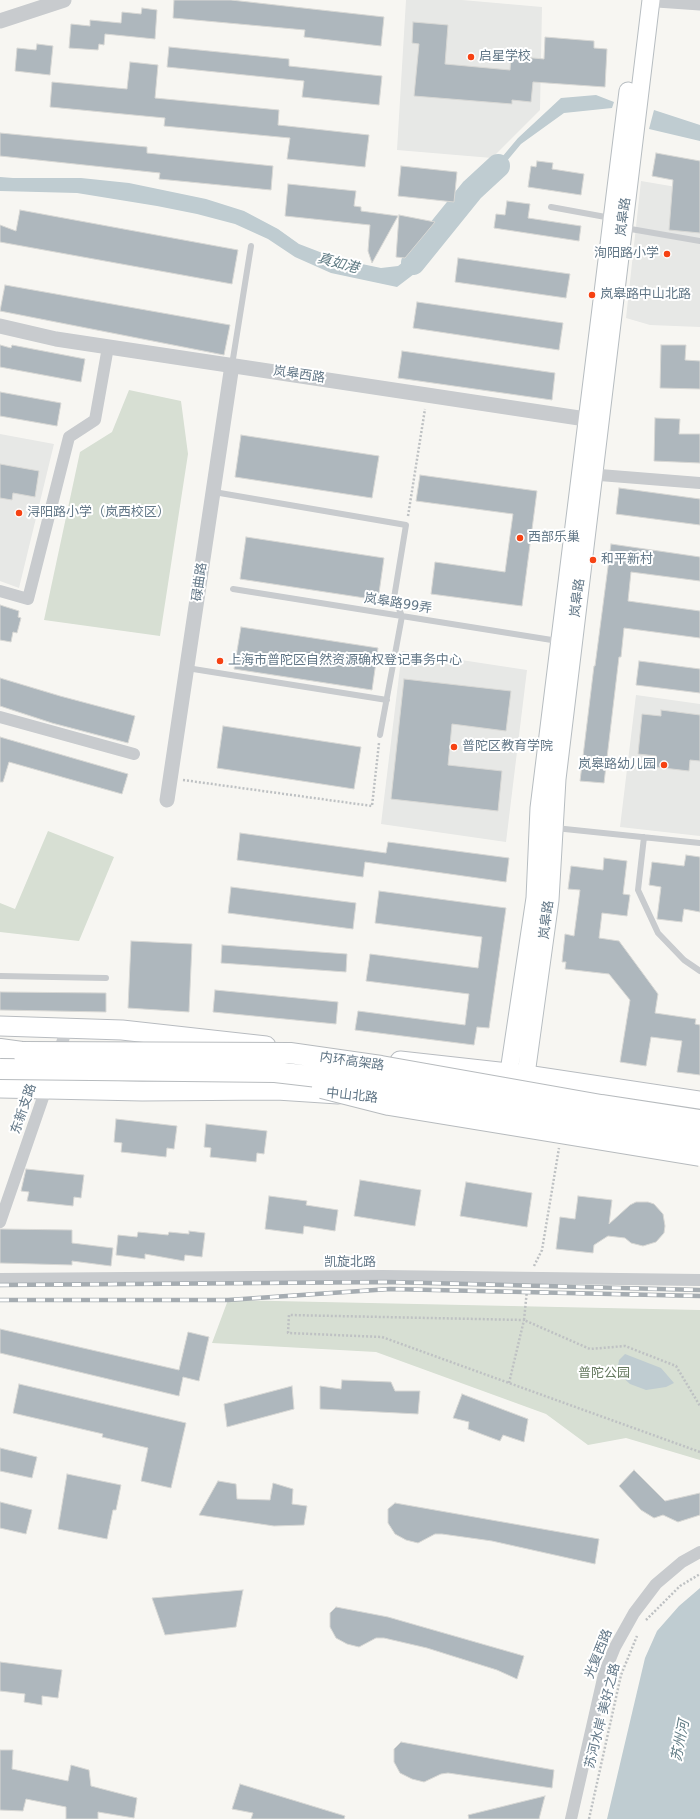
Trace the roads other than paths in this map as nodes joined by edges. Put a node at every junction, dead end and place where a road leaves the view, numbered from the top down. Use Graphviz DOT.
graph roads {
  1 [pos="64,0"];
  2 [pos="640,0"];
  3 [pos="651,0"];
  4 [pos="657,0"];
  5 [pos="700,3"];
  6 [pos="0,22"];
  7 [pos="551,207"];
  8 [pos="617,223"];
  9 [pos="700,241"];
  10 [pos="251,246"];
  11 [pos="0,326"];
  12 [pos="108,347"];
  13 [pos="232,365"];
  14 [pos="593,420"];
  15 [pos="586,474"];
  16 [pos="700,483"];
  17 [pos="213,492"];
  18 [pos="233,589"];
  19 [pos="0,591"];
  20 [pos="402,616"];
  21 [pos="560,642"];
  22 [pos="187,668"];
  23 [pos="387,700"];
  24 [pos="0,717"];
  25 [pos="380,735"];
  26 [pos="134,754"];
  27 [pos="168,800"];
  28 [pos="555,828"];
  29 [pos="644,837"];
  30 [pos="700,843"];
  31 [pos="700,971"];
  32 [pos="0,976"];
  33 [pos="106,978"];
  34 [pos="0,1026"];
  35 [pos="67,1028"];
  36 [pos="0,1051"];
  37 [pos="0,1070"];
  38 [pos="275,1072"];
  39 [pos="518,1074"];
  40 [pos="0,1088"];
  41 [pos="46,1088"];
  42 [pos="700,1101"];
  43 [pos="700,1120"];
  44 [pos="510,1122"];
  45 [pos="700,1138"];
  46 [pos="700,1152"];
  47 [pos="700,1156"];
  48 [pos="0,1222"];
  49 [pos="0,1279"];
  50 [pos="700,1280"];
  51 [pos="700,1552"];
  52 [pos="571,1819"];
  1 -- 6 [label="street"];
  2 -- 8 [label="main road, 岚皋路"];
  3 -- 8 [label="main road, 岚皋路"];
  4 -- 5 [label="street"];
  7 -- 8 [label="lane"];
  8 -- 9 [label="lane"];
  8 -- 14 [label="main road, 岚皋路"];
  10 -- 13 [label="lane"];
  11 -- 12 [label="street, 岚皋西路"];
  12 -- 13 [label="street, 岚皋西路"];
  12 -- 19 [label="street"];
  13 -- 14 [label="street, 岚皋西路"];
  13 -- 17 [label="street, 碌曲路"];
  14 -- 15 [label="main road, 岚皋路"];
  15 -- 16 [label="street"];
  15 -- 21 [label="main road, 岚皋路"];
  15 -- 28 [label="main road, 岚皋路"];
  17 -- 20 [label="lane"];
  17 -- 22 [label="street, 碌曲路"];
  18 -- 20 [label="lane, 岚皋路99弄"];
  20 -- 21 [label="lane, 岚皋路99弄"];
  20 -- 23 [label="lane"];
  21 -- 39 [label="main road, 岚皋路"];
  22 -- 23 [label="lane"];
  22 -- 27 [label="street, 碌曲路"];
  23 -- 25 [label="lane"];
  24 -- 26 [label="street"];
  28 -- 29 [label="lane"];
  28 -- 39 [label="main road, 岚皋路"];
  29 -- 30 [label="lane"];
  29 -- 31 [label="lane"];
  32 -- 33 [label="lane"];
  34 -- 35 [label="main road"];
  35 -- 39 [label="main road"];
  35 -- 41 [label="street, 东新支路"];
  36 -- 43 [label="highway, 内环高架路, bridge"];
  37 -- 38 [label="highway, 内环高架路, bridge"];
  38 -- 45 [label="highway, 内环高架路, bridge"];
  38 -- 47 [label="highway, bridge"];
  39 -- 42 [label="main road"];
  39 -- 44 [label="main road, 岚皋路"];
  40 -- 41 [label="main road, 中山北路"];
  41 -- 44 [label="main road, 中山北路"];
  41 -- 48 [label="street, 东新支路"];
  44 -- 46 [label="main road, 中山北路"];
  49 -- 50 [label="street, 凯旋北路"];
  51 -- 52 [label="street, 光复西路"];
}
